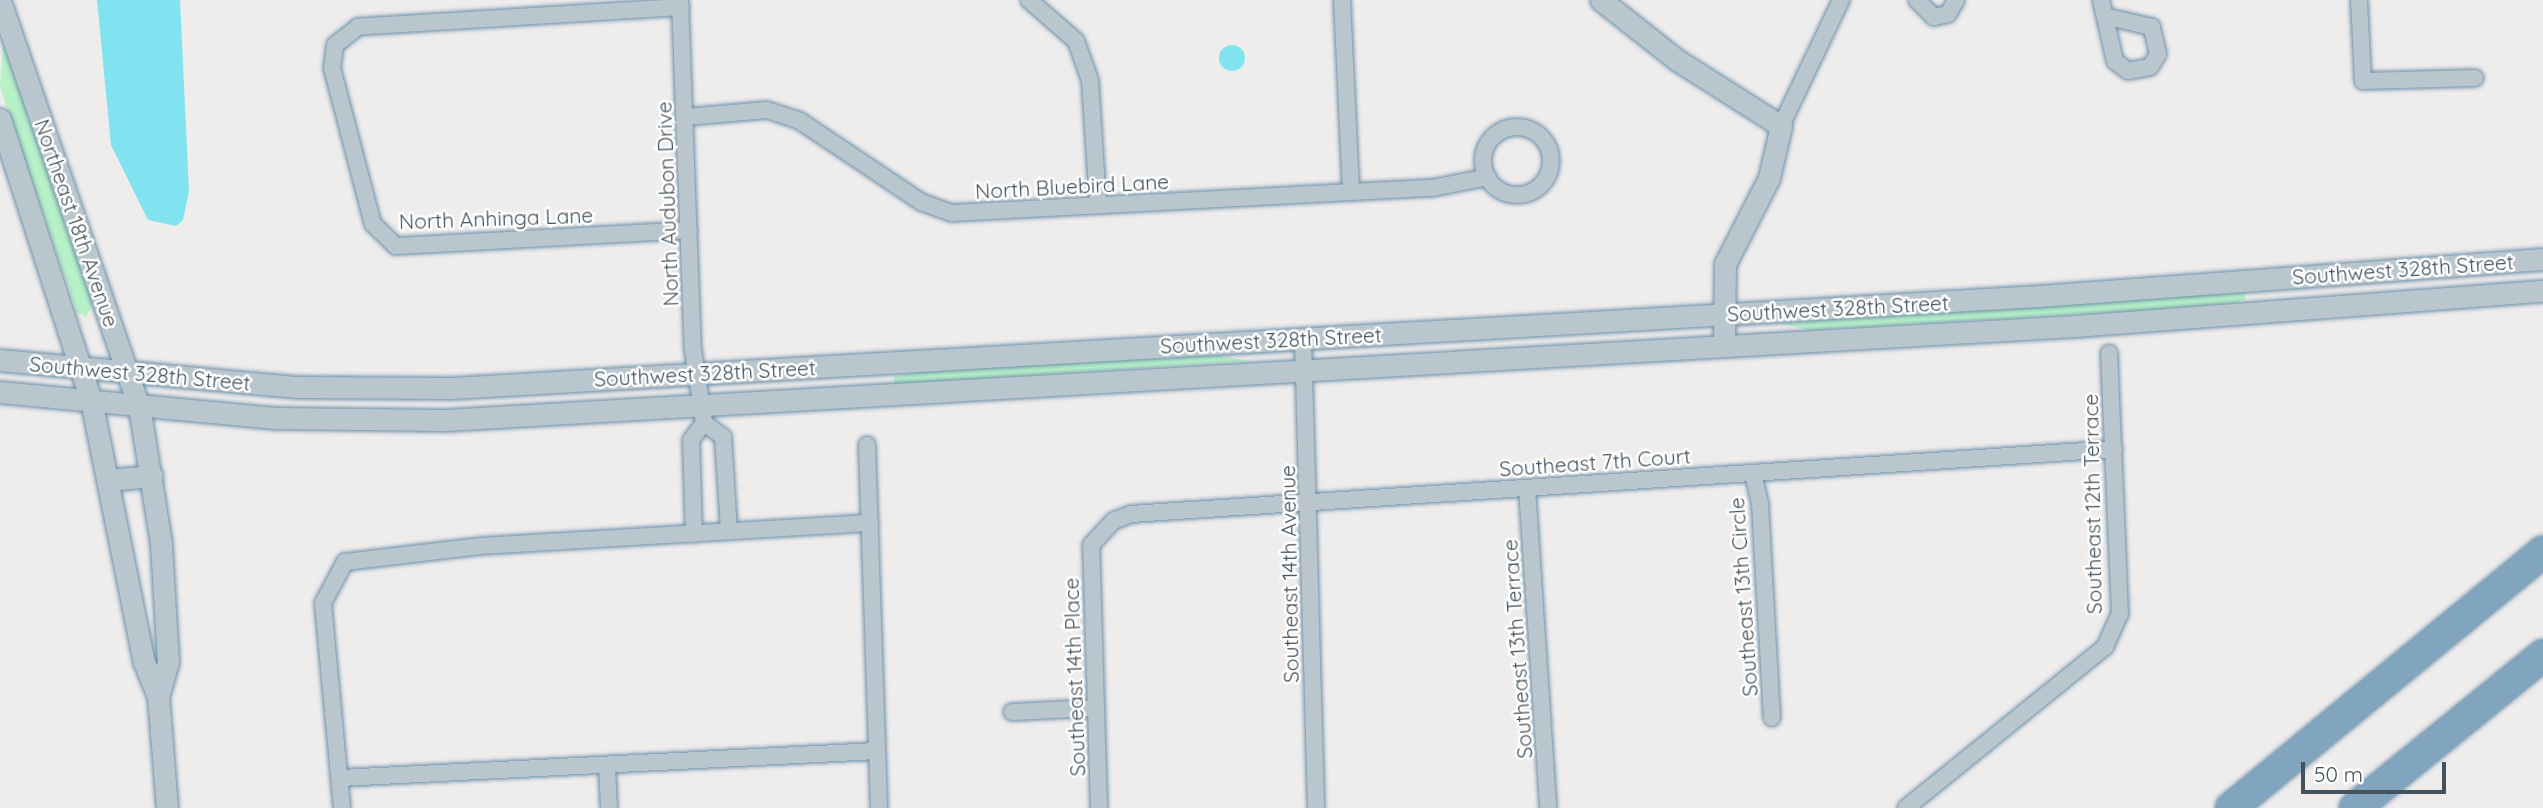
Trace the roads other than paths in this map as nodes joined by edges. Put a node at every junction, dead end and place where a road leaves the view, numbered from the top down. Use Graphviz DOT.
graph roads {
  1 [pos="1029,0"];
  2 [pos="1342,0"];
  3 [pos="1601,0"];
  4 [pos="1841,0"];
  5 [pos="1917,0"];
  6 [pos="1956,0"];
  7 [pos="2101,0"];
  8 [pos="2359,0"];
  9 [pos="680,4"];
  10 [pos="1,11"];
  11 [pos="2108,17"];
  12 [pos="2475,78"];
  13 [pos="686,117"];
  14 [pos="0,119"];
  15 [pos="1781,126"];
  16 [pos="1488,177"];
  17 [pos="1351,192"];
  18 [pos="1098,204"];
  19 [pos="689,230"];
  20 [pos="2543,259"];
  21 [pos="2543,292"];
  22 [pos="1722,314"];
  23 [pos="1303,339"];
  24 [pos="1724,346"];
  25 [pos="2109,353"];
  26 [pos="0,360"];
  27 [pos="80,366"];
  28 [pos="1305,371"];
  29 [pos="127,372"];
  30 [pos="698,374"];
  31 [pos="0,392"];
  32 [pos="91,400"];
  33 [pos="139,406"];
  34 [pos="703,415"];
  35 [pos="867,445"];
  36 [pos="2114,449"];
  37 [pos="1753,473"];
  38 [pos="152,476"];
  39 [pos="108,480"];
  40 [pos="1527,488"];
  41 [pos="1306,503"];
  42 [pos="870,523"];
  43 [pos="729,531"];
  44 [pos="694,534"];
  45 [pos="1091,545"];
  46 [pos="2543,552"];
  47 [pos="2543,655"];
  48 [pos="158,696"];
  49 [pos="1094,708"];
  50 [pos="1012,712"];
  51 [pos="1772,718"];
  52 [pos="877,751"];
  53 [pos="607,766"];
  54 [pos="340,778"];
  55 [pos="167,808"];
  56 [pos="342,808"];
  57 [pos="609,808"];
  58 [pos="879,808"];
  59 [pos="1099,808"];
  60 [pos="1316,808"];
  61 [pos="1548,808"];
  62 [pos="1906,808"];
  63 [pos="2231,808"];
  64 [pos="2355,808"];
  1 -- 18 [label="street"];
  2 -- 17 [label="street"];
  3 -- 15 [label="street"];
  4 -- 15 [label="street"];
  5 -- 6 [label="street"];
  7 -- 11 [label="street"];
  8 -- 12 [label="street"];
  9 -- 13 [label="street, North Audubon Drive"];
  9 -- 19 [label="street, North Anhinga Lane"];
  10 -- 29 [label="street, Northeast 18th Avenue"];
  13 -- 18 [label="street, North Bluebird Lane"];
  13 -- 19 [label="street, North Audubon Drive"];
  14 -- 27 [label="street, Northeast 18th Avenue"];
  15 -- 22 [label="street"];
  16 -- 16 [label="street"];
  16 -- 17 [label="street, North Bluebird Lane"];
  17 -- 18 [label="street, North Bluebird Lane"];
  19 -- 30 [label="street, North Audubon Drive"];
  20 -- 22 [label="street, Southwest 328th Street"];
  21 -- 24 [label="street, Southwest 328th Street"];
  22 -- 23 [label="street, Southwest 328th Street"];
  22 -- 24 [label="street"];
  23 -- 28 [label="street, Southeast 14th Avenue"];
  23 -- 30 [label="street, Southwest 328th Street"];
  24 -- 28 [label="street, Southwest 328th Street"];
  25 -- 36 [label="street, Southeast 12th Terrace"];
  26 -- 27 [label="street, Southwest 328th Street"];
  27 -- 29 [label="street, Southwest 328th Street"];
  27 -- 32 [label="street, Northeast 18th Avenue"];
  28 -- 34 [label="street, Southwest 328th Street"];
  28 -- 41 [label="street, Southeast 14th Avenue"];
  29 -- 30 [label="street, Southwest 328th Street"];
  29 -- 33 [label="street, Northeast 18th Avenue"];
  30 -- 34 [label="street, North Audubon Drive"];
  31 -- 32 [label="street, Southwest 328th Street"];
  32 -- 33 [label="street, Southwest 328th Street"];
  32 -- 39 [label="street, Northeast 18th Avenue"];
  33 -- 34 [label="street, Southwest 328th Street"];
  33 -- 38 [label="street, Northeast 18th Avenue"];
  34 -- 43 [label="street"];
  34 -- 44 [label="street"];
  35 -- 42 [label="street"];
  36 -- 37 [label="street, Southeast 7th Court"];
  36 -- 62 [label="street, Southeast 12th Terrace"];
  37 -- 40 [label="street, Southeast 7th Court"];
  37 -- 51 [label="street, Southeast 13th Circle"];
  38 -- 39 [label="street"];
  38 -- 48 [label="street, Northeast 18th Avenue"];
  39 -- 48 [label="street, Northeast 18th Avenue"];
  40 -- 41 [label="street, Southeast 7th Court"];
  40 -- 61 [label="street, Southeast 13th Terrace"];
  41 -- 45 [label="street, Southeast 7th Court"];
  41 -- 60 [label="street, Southeast 14th Avenue"];
  42 -- 43 [label="street"];
  42 -- 52 [label="street"];
  43 -- 44 [label="street"];
  44 -- 54 [label="street"];
  45 -- 49 [label="street, Southeast 14th Place"];
  46 -- 63 [label="highway"];
  47 -- 64 [label="highway"];
  48 -- 55 [label="street, Northeast 18th Avenue"];
  49 -- 50 [label="street"];
  49 -- 59 [label="street, Southeast 14th Place"];
  52 -- 53 [label="street"];
  52 -- 58 [label="street"];
  53 -- 54 [label="street"];
  53 -- 57 [label="street"];
  54 -- 56 [label="street"];
}
